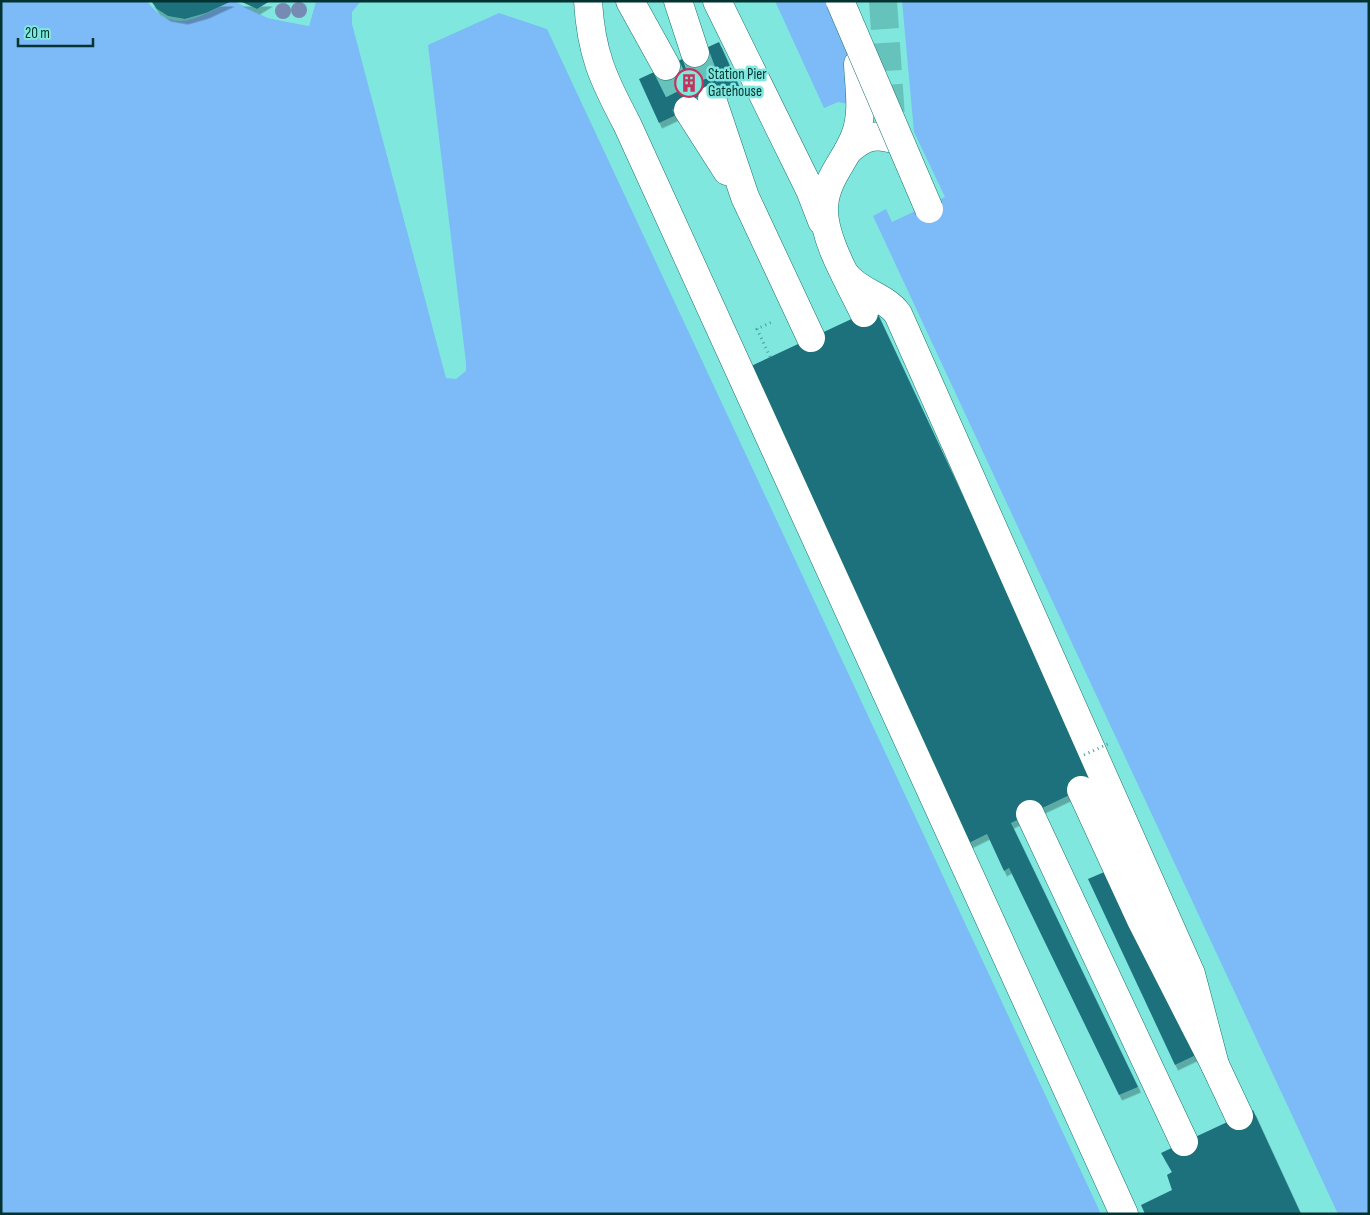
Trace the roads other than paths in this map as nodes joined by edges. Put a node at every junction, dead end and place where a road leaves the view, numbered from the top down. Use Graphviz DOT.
graph roads {
  1 [pos="588,1"];
  2 [pos="630,1"];
  3 [pos="678,1"];
  4 [pos="717,1"];
  5 [pos="849,4"];
  6 [pos="695,53"];
  7 [pos="858,64"];
  8 [pos="666,66"];
  9 [pos="700,104"];
  10 [pos="929,209"];
  11 [pos="826,229"];
  12 [pos="845,274"];
  13 [pos="864,313"];
  14 [pos="811,338"];
  15 [pos="1081,790"];
  16 [pos="1030,814"];
  17 [pos="1215,1065"];
  18 [pos="1239,1116"];
  19 [pos="1184,1142"];
  20 [pos="1124,1214"];
  1 -- 20 [label="lane"];
  2 -- 8 [label="lane"];
  3 -- 6 [label="lane"];
  4 -- 11 [label="lane"];
  5 -- 10 [label="lane, bridge"];
  7 -- 11 [label="lane"];
  9 -- 14 [label="lane"];
  11 -- 12 [label="lane"];
  12 -- 13 [label="lane"];
  12 -- 17 [label="lane"];
  15 -- 17 [label="lane"];
  16 -- 19 [label="lane"];
  17 -- 18 [label="lane"];
}
